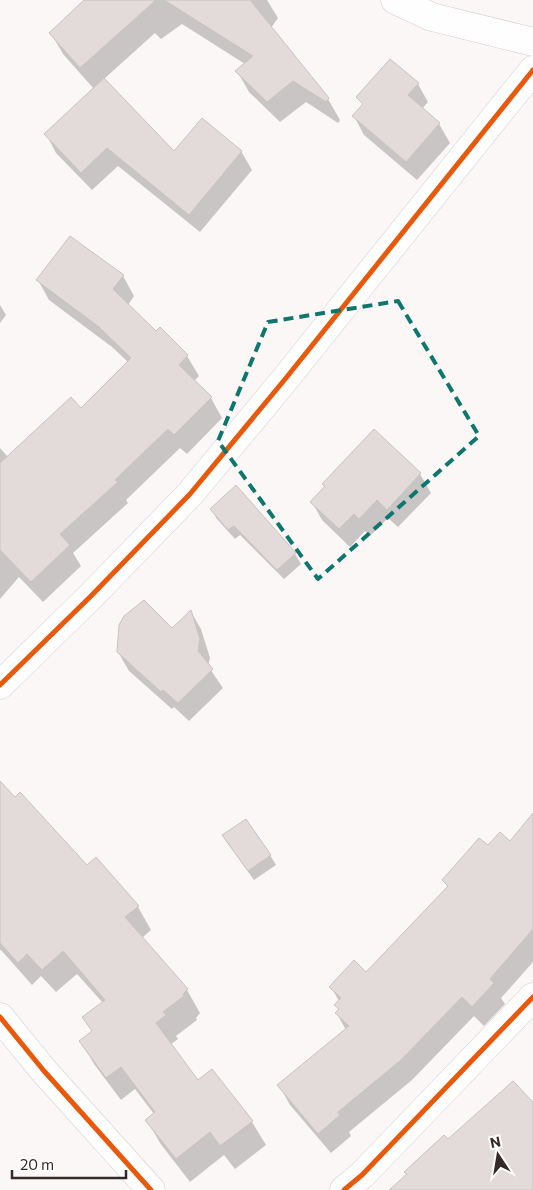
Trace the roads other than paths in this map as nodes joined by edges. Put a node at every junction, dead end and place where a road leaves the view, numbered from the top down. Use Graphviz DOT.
graph roads {
  1 [pos="395,0"];
  2 [pos="533,42"];
  3 [pos="533,70"];
  4 [pos="0,686"];
  5 [pos="533,997"];
  6 [pos="0,1017"];
  7 [pos="151,1190"];
  8 [pos="344,1190"];
  1 -- 2 [label="street"];
  3 -- 4 [label="street"];
  5 -- 8 [label="street"];
  6 -- 7 [label="street"];
}
